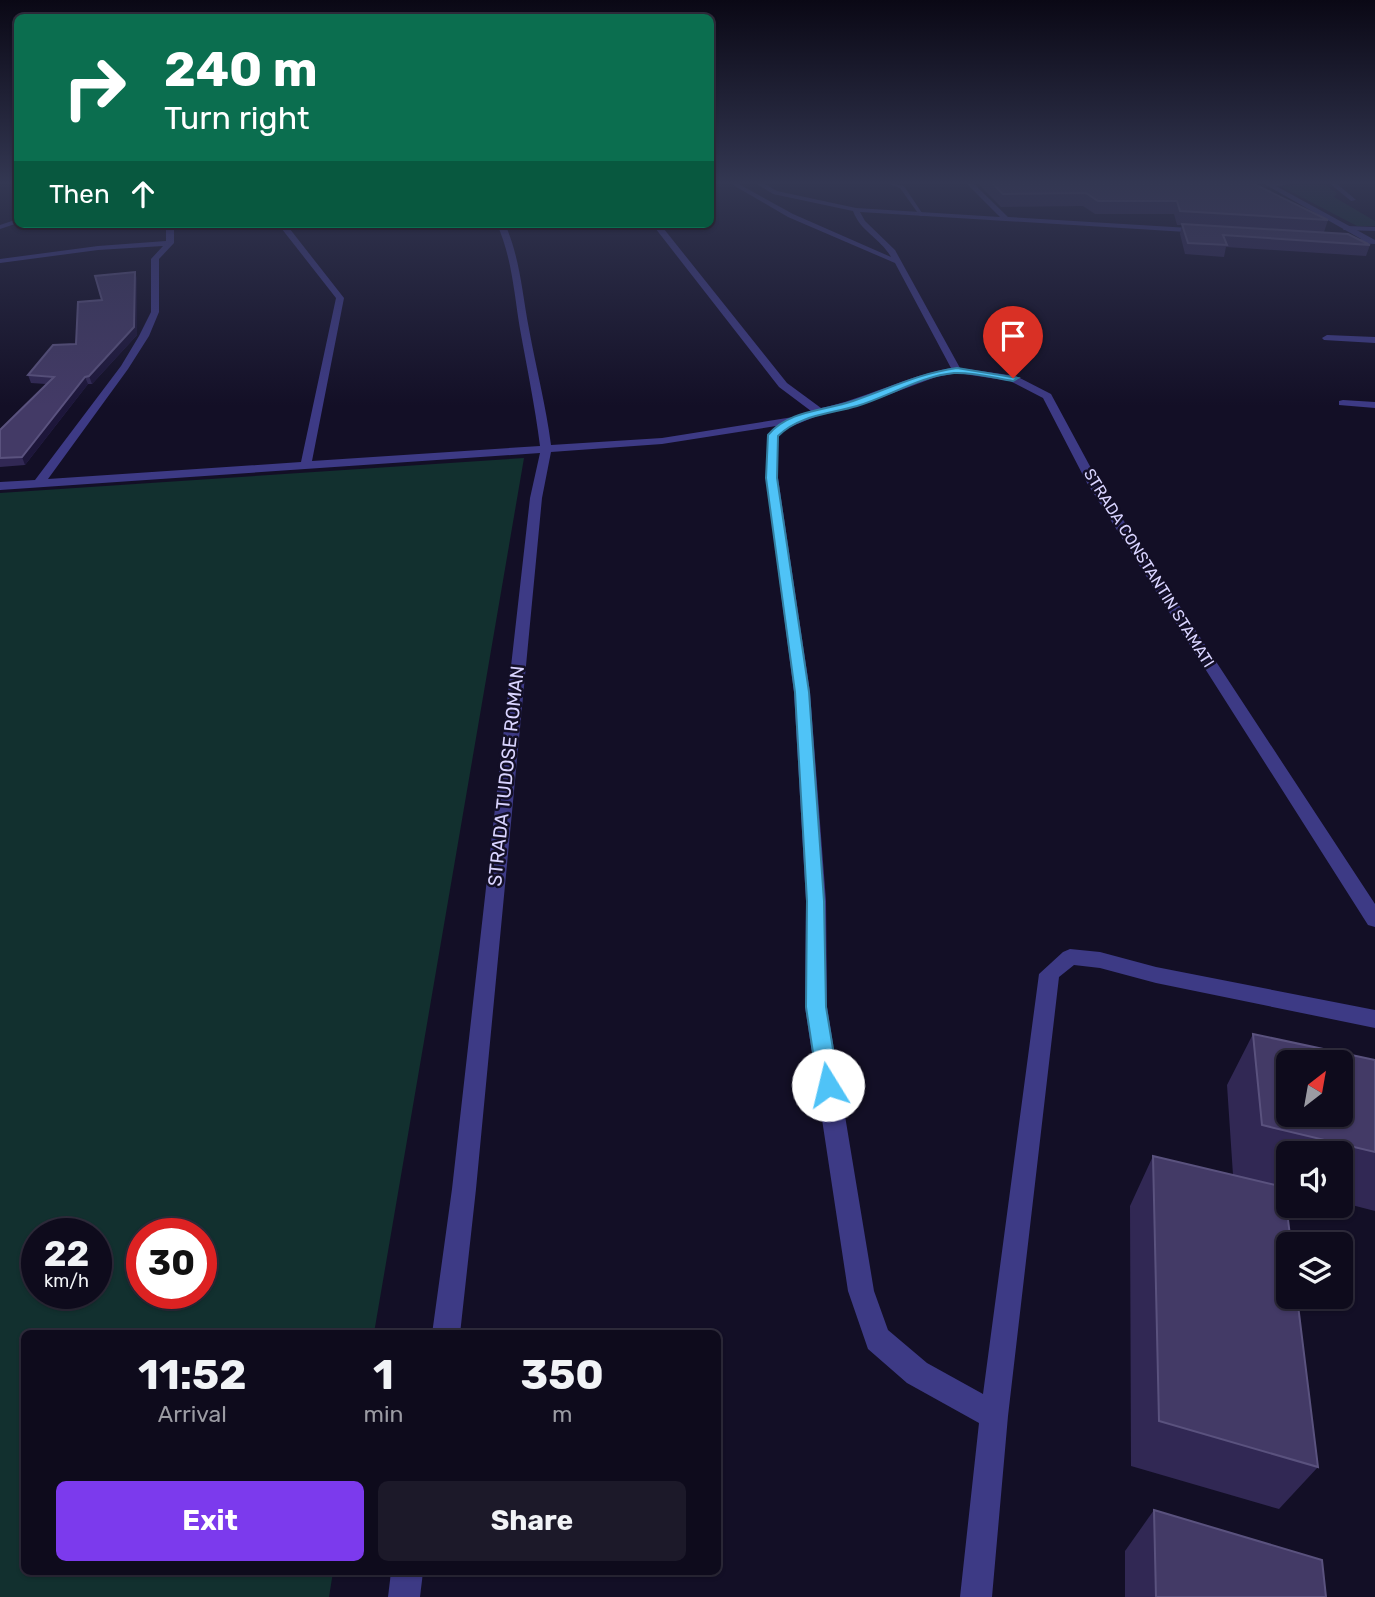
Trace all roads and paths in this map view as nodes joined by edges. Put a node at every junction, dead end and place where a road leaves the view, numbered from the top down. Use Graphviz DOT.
graph roads {
  1 [pos="35,257"];
  2 [pos="157,257"];
  3 [pos="307,257"];
  4 [pos="513,257"];
  5 [pos="684,257"];
  6 [pos="885,257"];
  7 [pos="894,257"];
  8 [pos="0,261"];
  9 [pos="897,263"];
  10 [pos="1327,338"];
  11 [pos="1375,340"];
  12 [pos="957,370"];
  13 [pos="1343,403"];
  14 [pos="1375,405"];
  15 [pos="819,411"];
  16 [pos="795,420"];
  17 [pos="546,450"];
  18 [pos="306,465"];
  19 [pos="39,484"];
  20 [pos="0,486"];
  21 [pos="1375,920"];
  22 [pos="1375,1019"];
  23 [pos="446,1330"];
  24 [pos="994,1416"];
  25 [pos="407,1575"];
  26 [pos="404,1597"];
  27 [pos="976,1597"];
  1 -- 8 [label="street"];
  2 -- 19 [label="street"];
  3 -- 18 [label="street"];
  4 -- 17 [label="street, STRADA TUDOSE ROMAN"];
  5 -- 15 [label="street"];
  6 -- 9 [label="street"];
  7 -- 9 [label="street"];
  9 -- 12 [label="street"];
  10 -- 11 [label="street"];
  12 -- 15 [label="street"];
  12 -- 21 [label="street, STRADA CONSTANTIN STAMATI"];
  13 -- 14 [label="street"];
  15 -- 16 [label="street"];
  16 -- 17 [label="street"];
  16 -- 24 [label="street"];
  17 -- 18 [label="street"];
  17 -- 23 [label="street, STRADA TUDOSE ROMAN"];
  18 -- 19 [label="street"];
  19 -- 20 [label="street"];
  22 -- 24 [label="street"];
  24 -- 27 [label="street"];
  25 -- 26 [label="street"];
}
